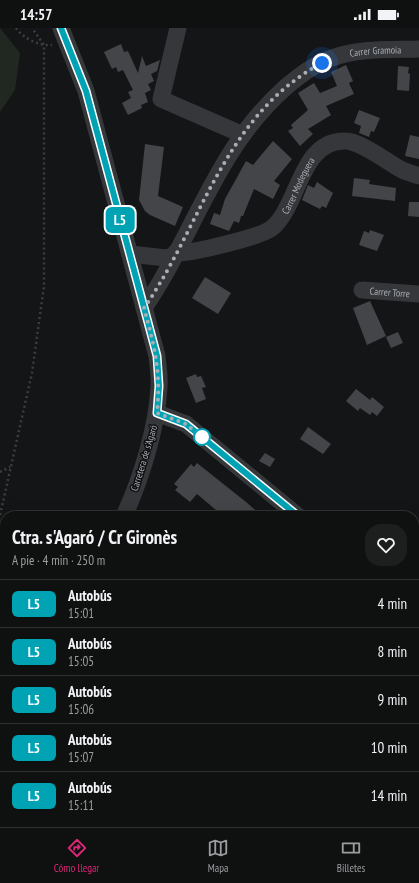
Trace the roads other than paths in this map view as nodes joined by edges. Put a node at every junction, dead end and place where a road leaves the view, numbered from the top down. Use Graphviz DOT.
graph roads {
  1 [pos="178,28"];
  2 [pos="64,36"];
  3 [pos="419,50"];
  4 [pos="241,134"];
  5 [pos="419,176"];
  6 [pos="130,254"];
  7 [pos="174,255"];
  8 [pos="151,257"];
  9 [pos="136,276"];
  10 [pos="164,280"];
  11 [pos="362,290"];
  12 [pos="419,294"];
  13 [pos="144,308"];
  14 [pos="157,413"];
  15 [pos="126,511"];
  16 [pos="292,511"];
  1 -- 4 [label="street"];
  2 -- 6 [label="street, Carretera de s'Agaró"];
  3 -- 4 [label="street, Carrer Gramoia"];
  4 -- 7 [label="street, Carrer Gramoia"];
  5 -- 7 [label="street, Carrer Modeguera"];
  6 -- 8 [label="street, Carrer Modeguera"];
  6 -- 9 [label="street, Carretera de s'Agaró"];
  7 -- 8 [label="street, Carrer Modeguera"];
  7 -- 10 [label="street, Carrer Gramoia"];
  8 -- 9 [label="street"];
  9 -- 10 [label="street"];
  9 -- 13 [label="street, Carretera de s'Agaró"];
  10 -- 13 [label="street, Carrer Gramoia"];
  11 -- 12 [label="street, Carrer Torre"];
  13 -- 14 [label="street, Carretera de s'Agaró"];
  14 -- 15 [label="street, Carretera de s'Agaró"];
  14 -- 16 [label="street"];
}
